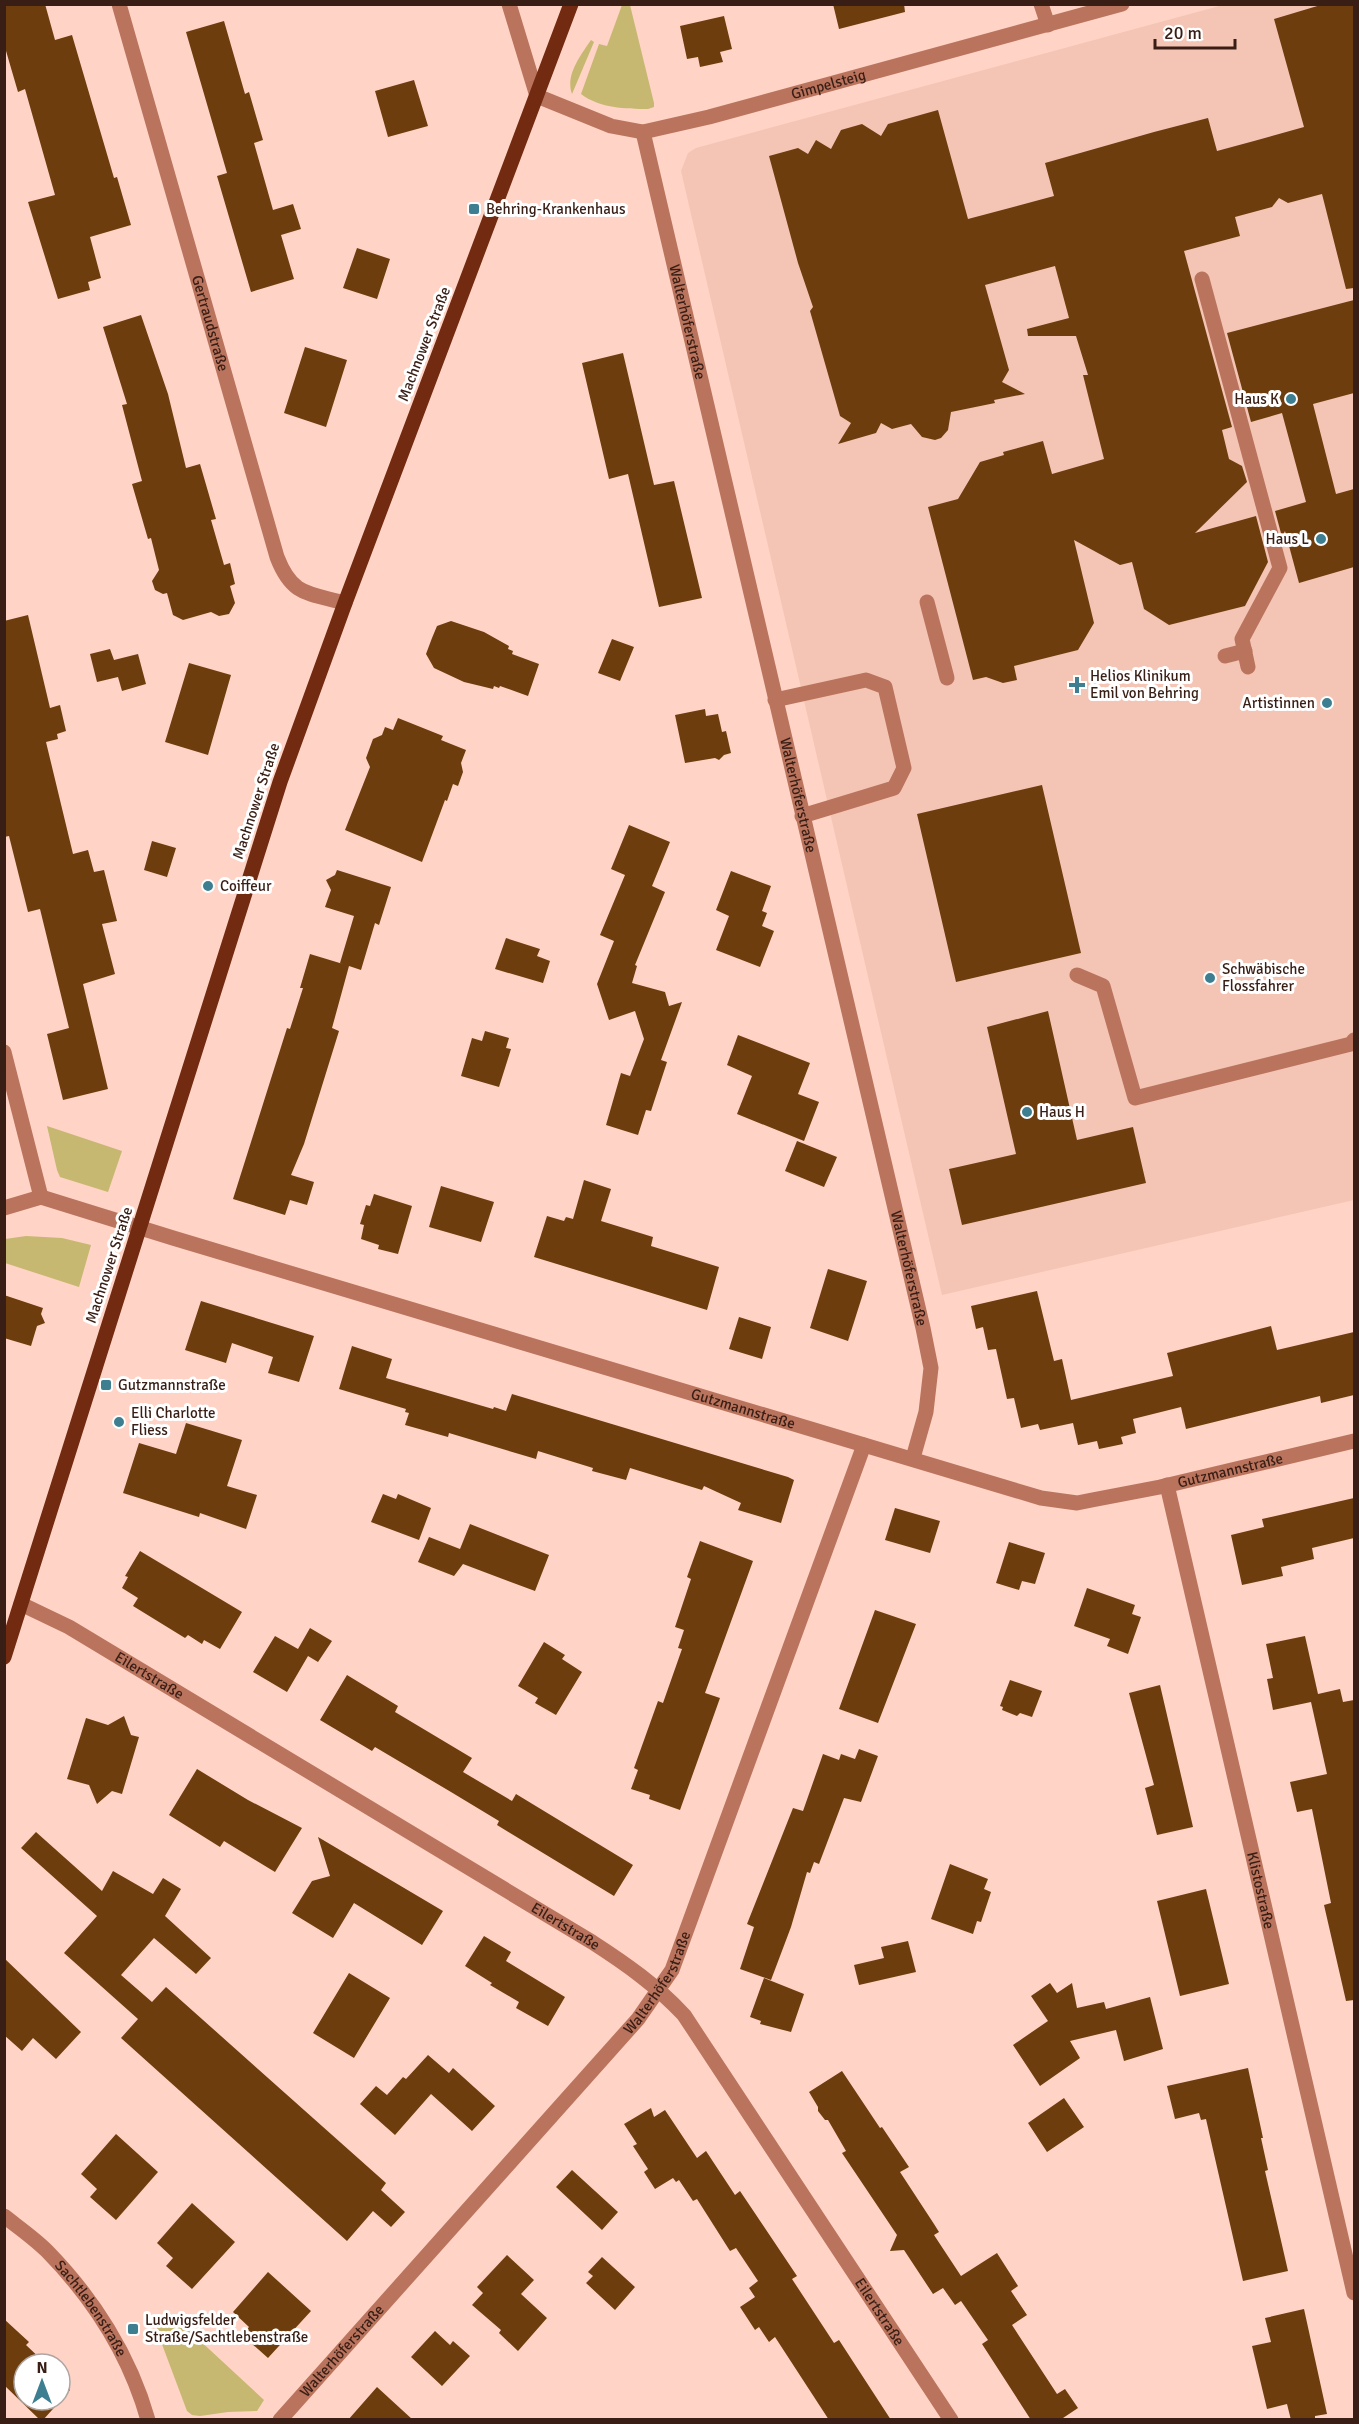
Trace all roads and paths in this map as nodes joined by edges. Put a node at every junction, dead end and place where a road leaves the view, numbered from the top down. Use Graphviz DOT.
graph roads {
  1 [pos="119,4"];
  2 [pos="509,4"];
  3 [pos="571,4"];
  4 [pos="1041,4"];
  5 [pos="1122,4"];
  6 [pos="1048,25"];
  7 [pos="537,96"];
  8 [pos="643,132"];
  9 [pos="1202,279"];
  10 [pos="927,602"];
  11 [pos="345,603"];
  12 [pos="1245,651"];
  13 [pos="1225,656"];
  14 [pos="1248,666"];
  15 [pos="947,678"];
  16 [pos="775,700"];
  17 [pos="802,816"];
  18 [pos="1077,975"];
  19 [pos="1354,1040"];
  20 [pos="4,1052"];
  21 [pos="40,1197"];
  22 [pos="4,1208"];
  23 [pos="140,1228"];
  24 [pos="1354,1441"];
  25 [pos="864,1445"];
  26 [pos="913,1458"];
  27 [pos="1167,1485"];
  28 [pos="21,1604"];
  29 [pos="4,1657"];
  30 [pos="660,1990"];
  31 [pos="4,2216"];
  32 [pos="1354,2293"];
  33 [pos="148,2420"];
  34 [pos="280,2420"];
  35 [pos="951,2420"];
  1 -- 11 [label="street, Gertraudstraße"];
  2 -- 7 [label="street"];
  3 -- 7 [label="main road, Machnower Straße"];
  4 -- 6 [label="street"];
  5 -- 6 [label="street, Gimpelsteig"];
  6 -- 8 [label="street, Gimpelsteig"];
  7 -- 8 [label="street, Gimpelsteig"];
  7 -- 11 [label="main road, Machnower Straße"];
  8 -- 16 [label="street, Walterhöferstraße"];
  9 -- 12 [label="street"];
  10 -- 15 [label="street"];
  11 -- 23 [label="main road, Machnower Straße"];
  12 -- 13 [label="street"];
  12 -- 14 [label="street"];
  16 -- 17 [label="street, Walterhöferstraße"];
  16 -- 17 [label="street"];
  17 -- 26 [label="street, Walterhöferstraße"];
  18 -- 19 [label="street"];
  20 -- 21 [label="street"];
  21 -- 22 [label="street"];
  21 -- 23 [label="street, Gutzmannstraße"];
  23 -- 25 [label="street, Gutzmannstraße"];
  23 -- 28 [label="main road, Machnower Straße"];
  24 -- 27 [label="street, Gutzmannstraße"];
  25 -- 26 [label="street, Gutzmannstraße"];
  25 -- 30 [label="street, Walterhöferstraße"];
  26 -- 27 [label="street, Gutzmannstraße"];
  27 -- 32 [label="street, Klistostraße"];
  28 -- 29 [label="main road, Machnower Straße"];
  28 -- 30 [label="street, Eilertstraße"];
  30 -- 34 [label="street, Walterhöferstraße"];
  30 -- 35 [label="street, Eilertstraße"];
  31 -- 33 [label="street, Sachtlebenstraße"];
}
